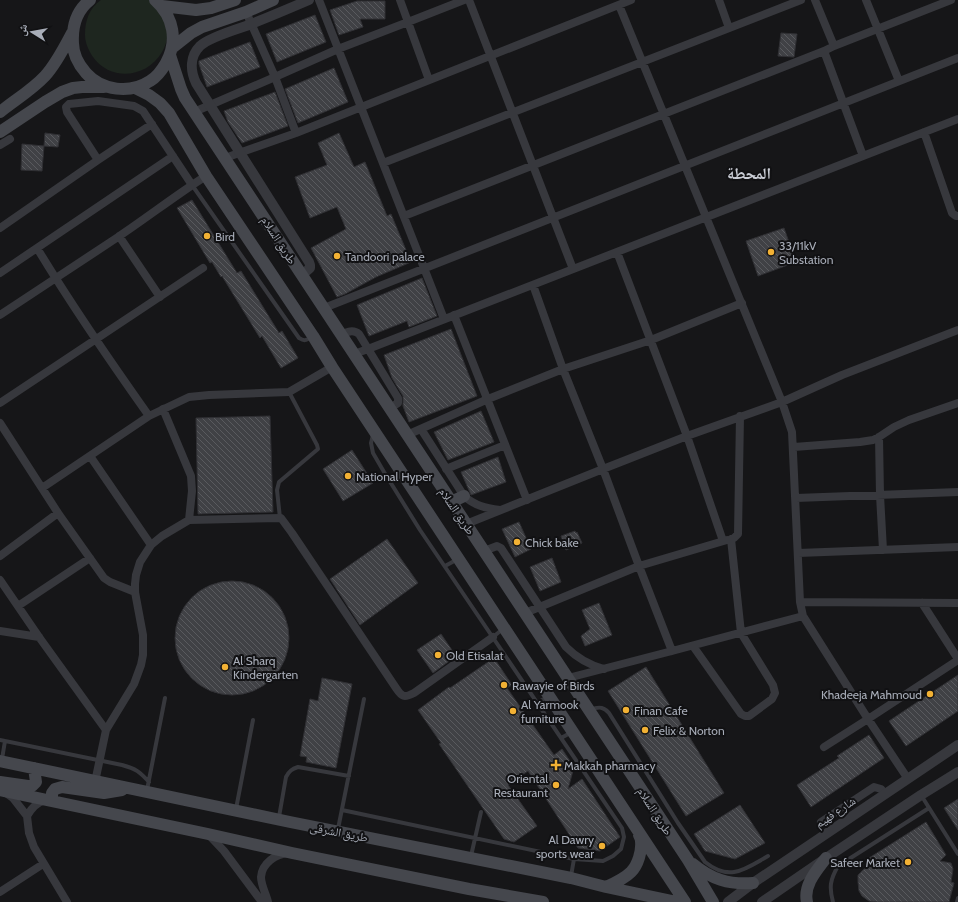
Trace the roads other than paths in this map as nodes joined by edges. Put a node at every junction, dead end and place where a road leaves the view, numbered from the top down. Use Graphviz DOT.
graph roads {
  1 [pos="81,0"];
  2 [pos="90,0"];
  3 [pos="235,0"];
  4 [pos="273,0"];
  5 [pos="309,0"];
  6 [pos="319,0"];
  7 [pos="400,0"];
  8 [pos="464,0"];
  9 [pos="469,0"];
  10 [pos="631,0"];
  11 [pos="719,0"];
  12 [pos="801,0"];
  13 [pos="815,0"];
  14 [pos="866,0"];
  15 [pos="951,0"];
  16 [pos="159,3"];
  17 [pos="619,5"];
  18 [pos="246,12"];
  19 [pos="78,14"];
  20 [pos="408,22"];
  21 [pos="251,24"];
  22 [pos="729,28"];
  23 [pos="878,29"];
  24 [pos="72,32"];
  25 [pos="834,46"];
  26 [pos="338,49"];
  27 [pos="171,52"];
  28 [pos="824,52"];
  29 [pos="491,56"];
  30 [pos="958,58"];
  31 [pos="643,62"];
  32 [pos="275,78"];
  33 [pos="429,80"];
  34 [pos="899,81"];
  35 [pos="106,87"];
  36 [pos="135,88"];
  37 [pos="843,103"];
  38 [pos="210,106"];
  39 [pos="361,107"];
  40 [pos="0,112"];
  41 [pos="194,112"];
  42 [pos="513,113"];
  43 [pos="664,113"];
  44 [pos="958,119"];
  45 [pos="152,124"];
  46 [pos="0,132"];
  47 [pos="924,132"];
  48 [pos="296,133"];
  49 [pos="10,139"];
  50 [pos="0,146"];
  51 [pos="240,154"];
  52 [pos="173,156"];
  53 [pos="863,156"];
  54 [pos="225,158"];
  55 [pos="98,160"];
  56 [pos="384,163"];
  57 [pos="533,165"];
  58 [pos="685,166"];
  59 [pos="206,176"];
  60 [pos="192,185"];
  61 [pos="404,216"];
  62 [pos="958,216"];
  63 [pos="706,217"];
  64 [pos="553,218"];
  65 [pos="0,228"];
  66 [pos="119,236"];
  67 [pos="37,248"];
  68 [pos="617,252"];
  69 [pos="203,268"];
  70 [pos="425,269"];
  71 [pos="573,269"];
  72 [pos="0,273"];
  73 [pos="302,275"];
  74 [pos="55,278"];
  75 [pos="533,284"];
  76 [pos="160,297"];
  77 [pos="742,303"];
  78 [pos="324,308"];
  79 [pos="0,315"];
  80 [pos="454,315"];
  81 [pos="444,319"];
  82 [pos="958,330"];
  83 [pos="341,334"];
  84 [pos="313,336"];
  85 [pos="96,340"];
  86 [pos="651,340"];
  87 [pos="368,349"];
  88 [pos="354,354"];
  89 [pos="332,366"];
  90 [pos="563,369"];
  91 [pos="289,392"];
  92 [pos="488,399"];
  93 [pos="782,402"];
  94 [pos="0,403"];
  95 [pos="958,403"];
  96 [pos="390,408"];
  97 [pos="163,409"];
  98 [pos="149,416"];
  99 [pos="740,416"];
  100 [pos="0,424"];
  101 [pos="421,429"];
  102 [pos="374,430"];
  103 [pos="407,435"];
  104 [pos="688,436"];
  105 [pos="879,437"];
  106 [pos="505,445"];
  107 [pos="794,447"];
  108 [pos="90,456"];
  109 [pos="396,464"];
  110 [pos="446,468"];
  111 [pos="603,469"];
  112 [pos="384,472"];
  113 [pos="42,488"];
  114 [pos="958,492"];
  115 [pos="880,495"];
  116 [pos="464,496"];
  117 [pos="796,498"];
  118 [pos="527,500"];
  119 [pos="451,502"];
  120 [pos="501,510"];
  121 [pos="58,513"];
  122 [pos="280,518"];
  123 [pos="189,520"];
  124 [pos="466,524"];
  125 [pos="727,540"];
  126 [pos="151,545"];
  127 [pos="958,547"];
  128 [pos="883,550"];
  129 [pos="484,551"];
  130 [pos="798,553"];
  131 [pos="0,556"];
  132 [pos="90,558"];
  133 [pos="458,559"];
  134 [pos="445,566"];
  135 [pos="639,566"];
  136 [pos="0,580"];
  137 [pos="135,592"];
  138 [pos="800,602"];
  139 [pos="922,603"];
  140 [pos="958,603"];
  141 [pos="18,606"];
  142 [pos="540,608"];
  143 [pos="525,613"];
  144 [pos="803,616"];
  145 [pos="504,628"];
  146 [pos="0,631"];
  147 [pos="741,633"];
  148 [pos="493,637"];
  149 [pos="39,638"];
  150 [pos="693,646"];
  151 [pos="672,651"];
  152 [pos="958,660"];
  153 [pos="605,669"];
  154 [pos="568,678"];
  155 [pos="549,696"];
  156 [pos="165,698"];
  157 [pos="364,699"];
  158 [pos="537,703"];
  159 [pos="589,710"];
  160 [pos="868,719"];
  161 [pos="253,720"];
  162 [pos="106,730"];
  163 [pos="572,731"];
  164 [pos="561,738"];
  165 [pos="0,740"];
  166 [pos="5,741"];
  167 [pos="958,745"];
  168 [pos="824,747"];
  169 [pos="636,754"];
  170 [pos="100,760"];
  171 [pos="1,762"];
  172 [pos="623,762"];
  173 [pos="34,768"];
  174 [pos="958,772"];
  175 [pos="349,776"];
  176 [pos="908,779"];
  177 [pos="95,782"];
  178 [pos="148,787"];
  179 [pos="1,788"];
  180 [pos="131,789"];
  181 [pos="885,794"];
  182 [pos="921,795"];
  183 [pos="617,799"];
  184 [pos="49,800"];
  185 [pos="605,804"];
  186 [pos="929,808"];
  187 [pos="342,810"];
  188 [pos="235,811"];
  189 [pos="481,812"];
  190 [pos="27,816"];
  191 [pos="278,820"];
  192 [pos="821,822"];
  193 [pos="678,823"];
  194 [pos="637,830"];
  195 [pos="668,830"];
  196 [pos="338,832"];
  197 [pos="208,834"];
  198 [pos="475,837"];
  199 [pos="292,853"];
  200 [pos="958,854"];
  201 [pos="768,856"];
  202 [pos="471,858"];
  203 [pos="826,858"];
  204 [pos="574,859"];
  205 [pos="688,860"];
  206 [pos="43,864"];
  207 [pos="571,878"];
  208 [pos="753,883"];
  209 [pos="606,887"];
  210 [pos="0,892"];
  211 [pos="958,898"];
  212 [pos="519,900"];
  213 [pos="67,902"];
  214 [pos="262,902"];
  215 [pos="268,902"];
  216 [pos="543,902"];
  217 [pos="677,902"];
  218 [pos="685,902"];
  219 [pos="713,902"];
  220 [pos="728,902"];
  221 [pos="762,902"];
  222 [pos="807,902"];
  223 [pos="833,902"];
  224 [pos="957,902"];
  1 -- 19 [label="main road"];
  2 -- 19 [label="main road"];
  3 -- 16 [label="main road"];
  4 -- 18 [label="main road"];
  5 -- 21 [label="street"];
  6 -- 26 [label="street"];
  7 -- 20 [label="street"];
  8 -- 20 [label="street"];
  9 -- 29 [label="street"];
  10 -- 17 [label="street"];
  11 -- 22 [label="street"];
  12 -- 22 [label="street"];
  13 -- 25 [label="street"];
  14 -- 23 [label="street"];
  15 -- 23 [label="street"];
  16 -- 27 [label="main road"];
  17 -- 29 [label="street"];
  17 -- 31 [label="street"];
  18 -- 21 [label="street"];
  18 -- 27 [label="main road"];
  19 -- 24 [label="main road"];
  20 -- 26 [label="street"];
  20 -- 33 [label="street"];
  21 -- 32 [label="street"];
  21 -- 38 [label="street"];
  22 -- 31 [label="street"];
  23 -- 25 [label="street"];
  23 -- 34 [label="street"];
  24 -- 35 [label="main road"];
  24 -- 40 [label="main road"];
  25 -- 28 [label="street"];
  26 -- 32 [label="street"];
  26 -- 39 [label="street"];
  27 -- 36 [label="main road"];
  27 -- 41 [label="main road, طريق السلام"];
  28 -- 37 [label="street"];
  28 -- 43 [label="street"];
  29 -- 33 [label="street"];
  29 -- 42 [label="street"];
  30 -- 34 [label="street"];
  31 -- 42 [label="street"];
  31 -- 43 [label="street"];
  32 -- 38 [label="street"];
  32 -- 48 [label="street"];
  33 -- 39 [label="street"];
  34 -- 37 [label="street"];
  35 -- 36 [label="main road"];
  35 -- 46 [label="main road"];
  36 -- 59 [label="main road, طريق السلام"];
  37 -- 53 [label="street"];
  37 -- 58 [label="street"];
  38 -- 41 [label="street"];
  38 -- 51 [label="street"];
  39 -- 48 [label="street"];
  39 -- 56 [label="street"];
  41 -- 54 [label="main road, طريق السلام"];
  42 -- 56 [label="street"];
  42 -- 57 [label="street"];
  43 -- 57 [label="street"];
  43 -- 58 [label="street"];
  44 -- 47 [label="street"];
  45 -- 52 [label="street"];
  45 -- 55 [label="street"];
  45 -- 55 [label="street"];
  47 -- 53 [label="street"];
  47 -- 62 [label="street"];
  48 -- 51 [label="street"];
  49 -- 50 [label="street"];
  51 -- 54 [label="street"];
  51 -- 73 [label="street"];
  52 -- 60 [label="street"];
  52 -- 67 [label="street"];
  53 -- 63 [label="street"];
  54 -- 73 [label="main road, طريق السلام"];
  55 -- 65 [label="street"];
  56 -- 61 [label="street"];
  57 -- 61 [label="street"];
  57 -- 64 [label="street"];
  58 -- 63 [label="street"];
  58 -- 64 [label="street"];
  59 -- 60 [label="street"];
  59 -- 84 [label="main road, طريق السلام"];
  60 -- 66 [label="street"];
  60 -- 84 [label="lane"];
  61 -- 70 [label="street"];
  63 -- 68 [label="street"];
  63 -- 77 [label="street"];
  64 -- 70 [label="street"];
  64 -- 71 [label="street"];
  66 -- 74 [label="street"];
  66 -- 76 [label="street"];
  67 -- 72 [label="street"];
  67 -- 74 [label="street"];
  68 -- 71 [label="street"];
  68 -- 86 [label="street"];
  69 -- 76 [label="street"];
  70 -- 78 [label="street"];
  70 -- 81 [label="street"];
  71 -- 75 [label="street"];
  73 -- 78 [label="main road, طريق السلام"];
  74 -- 79 [label="street"];
  74 -- 85 [label="street"];
  75 -- 80 [label="street"];
  75 -- 90 [label="street"];
  76 -- 85 [label="street"];
  77 -- 86 [label="street"];
  77 -- 93 [label="street"];
  78 -- 83 [label="main road, طريق السلام"];
  80 -- 81 [label="street"];
  80 -- 92 [label="street"];
  81 -- 87 [label="street"];
  82 -- 93 [label="street"];
  83 -- 87 [label="street"];
  83 -- 88 [label="main road, طريق السلام"];
  84 -- 89 [label="main road, طريق السلام"];
  85 -- 94 [label="street"];
  85 -- 98 [label="street"];
  86 -- 90 [label="street"];
  86 -- 104 [label="street"];
  87 -- 88 [label="street"];
  87 -- 96 [label="street"];
  88 -- 96 [label="main road, طريق السلام"];
  89 -- 91 [label="street"];
  89 -- 102 [label="main road, طريق السلام"];
  90 -- 92 [label="street"];
  90 -- 111 [label="street"];
  91 -- 97 [label="street"];
  91 -- 122 [label="lane"];
  92 -- 101 [label="street"];
  92 -- 106 [label="street"];
  93 -- 99 [label="street"];
  93 -- 107 [label="street"];
  95 -- 105 [label="street"];
  96 -- 103 [label="main road, طريق السلام"];
  97 -- 98 [label="street"];
  97 -- 123 [label="street"];
  98 -- 108 [label="street"];
  99 -- 104 [label="street"];
  99 -- 125 [label="street"];
  100 -- 113 [label="street"];
  101 -- 103 [label="street"];
  101 -- 110 [label="street"];
  102 -- 109 [label="main road, طريق السلام"];
  102 -- 112 [label="lane"];
  103 -- 119 [label="main road, طريق السلام"];
  104 -- 111 [label="street"];
  104 -- 125 [label="street"];
  105 -- 107 [label="street"];
  105 -- 115 [label="street"];
  106 -- 110 [label="street"];
  106 -- 118 [label="street"];
  107 -- 117 [label="street"];
  108 -- 113 [label="street"];
  108 -- 126 [label="street"];
  109 -- 112 [label="lane"];
  109 -- 133 [label="main road, طريق السلام"];
  110 -- 116 [label="street"];
  111 -- 118 [label="street"];
  111 -- 135 [label="street"];
  112 -- 134 [label="lane"];
  113 -- 121 [label="street"];
  114 -- 115 [label="street"];
  115 -- 117 [label="street"];
  115 -- 128 [label="street"];
  116 -- 119 [label="main road"];
  116 -- 120 [label="street"];
  117 -- 130 [label="street"];
  118 -- 120 [label="street"];
  119 -- 124 [label="main road, طريق السلام"];
  120 -- 124 [label="street"];
  121 -- 131 [label="street"];
  121 -- 132 [label="street"];
  122 -- 123 [label="street"];
  122 -- 148 [label="street"];
  123 -- 126 [label="street"];
  124 -- 129 [label="main road, طريق السلام"];
  125 -- 135 [label="street"];
  125 -- 147 [label="street"];
  126 -- 137 [label="street"];
  127 -- 128 [label="street"];
  128 -- 130 [label="street"];
  129 -- 142 [label="street"];
  129 -- 143 [label="main road, طريق السلام"];
  130 -- 138 [label="street"];
  132 -- 137 [label="street"];
  132 -- 141 [label="street"];
  133 -- 134 [label="lane"];
  133 -- 145 [label="main road, طريق السلام"];
  134 -- 148 [label="lane"];
  135 -- 142 [label="street"];
  135 -- 151 [label="street"];
  136 -- 141 [label="street"];
  137 -- 162 [label="street"];
  138 -- 139 [label="street"];
  138 -- 144 [label="street"];
  139 -- 140 [label="street"];
  139 -- 152 [label="street"];
  141 -- 149 [label="street"];
  142 -- 143 [label="street"];
  142 -- 153 [label="street"];
  143 -- 154 [label="main road, طريق السلام"];
  144 -- 147 [label="street"];
  144 -- 160 [label="street"];
  145 -- 148 [label="lane"];
  145 -- 155 [label="main road, طريق السلام"];
  146 -- 149 [label="street"];
  147 -- 150 [label="street"];
  147 -- 150 [label="street"];
  148 -- 158 [label="lane"];
  149 -- 162 [label="street"];
  150 -- 151 [label="street"];
  151 -- 153 [label="street"];
  152 -- 160 [label="street"];
  153 -- 154 [label="street"];
  154 -- 159 [label="main road, طريق السلام"];
  155 -- 158 [label="lane"];
  155 -- 163 [label="main road, طريق السلام"];
  156 -- 178 [label="lane"];
  157 -- 175 [label="lane"];
  158 -- 164 [label="lane"];
  159 -- 169 [label="lane"];
  159 -- 172 [label="main road, طريق السلام"];
  160 -- 168 [label="street"];
  160 -- 176 [label="street"];
  161 -- 188 [label="lane"];
  162 -- 170 [label="street"];
  163 -- 164 [label="lane"];
  163 -- 183 [label="main road, طريق السلام"];
  164 -- 185 [label="lane"];
  165 -- 166 [label="lane"];
  166 -- 170 [label="lane"];
  166 -- 171 [label="lane"];
  167 -- 176 [label="street, شارع فهيم"];
  169 -- 172 [label="lane"];
  169 -- 193 [label="lane"];
  170 -- 177 [label="street"];
  170 -- 178 [label="lane"];
  171 -- 173 [label="main road, طريق الشرقى"];
  172 -- 195 [label="main road, طريق السلام"];
  173 -- 177 [label="main road, طريق الشرقى"];
  173 -- 179 [label="main road"];
  174 -- 182 [label="street"];
  175 -- 187 [label="lane"];
  175 -- 191 [label="lane"];
  176 -- 181 [label="street, شارع فهيم"];
  177 -- 180 [label="main road, طريق الشرقى"];
  178 -- 180 [label="main road, طريق الشرقى"];
  178 -- 188 [label="main road, طريق الشرقى"];
  179 -- 184 [label="main road"];
  179 -- 190 [label="street"];
  180 -- 184 [label="main road"];
  181 -- 192 [label="street"];
  181 -- 208 [label="street, شارع فهيم"];
  182 -- 186 [label="lane"];
  182 -- 203 [label="street"];
  183 -- 185 [label="lane"];
  183 -- 194 [label="main road, طريق السلام"];
  184 -- 190 [label="street"];
  184 -- 197 [label="main road"];
  185 -- 204 [label="lane"];
  186 -- 200 [label="lane"];
  186 -- 223 [label="lane"];
  187 -- 196 [label="lane"];
  187 -- 198 [label="lane"];
  188 -- 191 [label="main road, طريق الشرقى"];
  189 -- 198 [label="lane"];
  190 -- 206 [label="street"];
  191 -- 196 [label="main road, طريق الشرقى"];
  193 -- 195 [label="lane"];
  193 -- 201 [label="lane"];
  194 -- 209 [label="main road"];
  194 -- 218 [label="main road, طريق السلام"];
  195 -- 205 [label="main road, طريق السلام"];
  196 -- 202 [label="main road, طريق الشرقى"];
  197 -- 199 [label="main road"];
  197 -- 214 [label="street"];
  198 -- 202 [label="lane"];
  198 -- 204 [label="lane"];
  199 -- 212 [label="main road"];
  199 -- 215 [label="street"];
  202 -- 207 [label="main road, طريق الشرقى"];
  203 -- 221 [label="street"];
  203 -- 222 [label="main road"];
  204 -- 207 [label="lane"];
  205 -- 208 [label="main road"];
  205 -- 219 [label="main road, طريق السلام"];
  206 -- 210 [label="street"];
  206 -- 213 [label="street"];
  207 -- 209 [label="main road, طريق الشرقى"];
  208 -- 220 [label="street, شارع فهيم"];
  209 -- 217 [label="main road, طريق الشرقى"];
  211 -- 224 [label="lane"];
  212 -- 216 [label="main road"];
}
